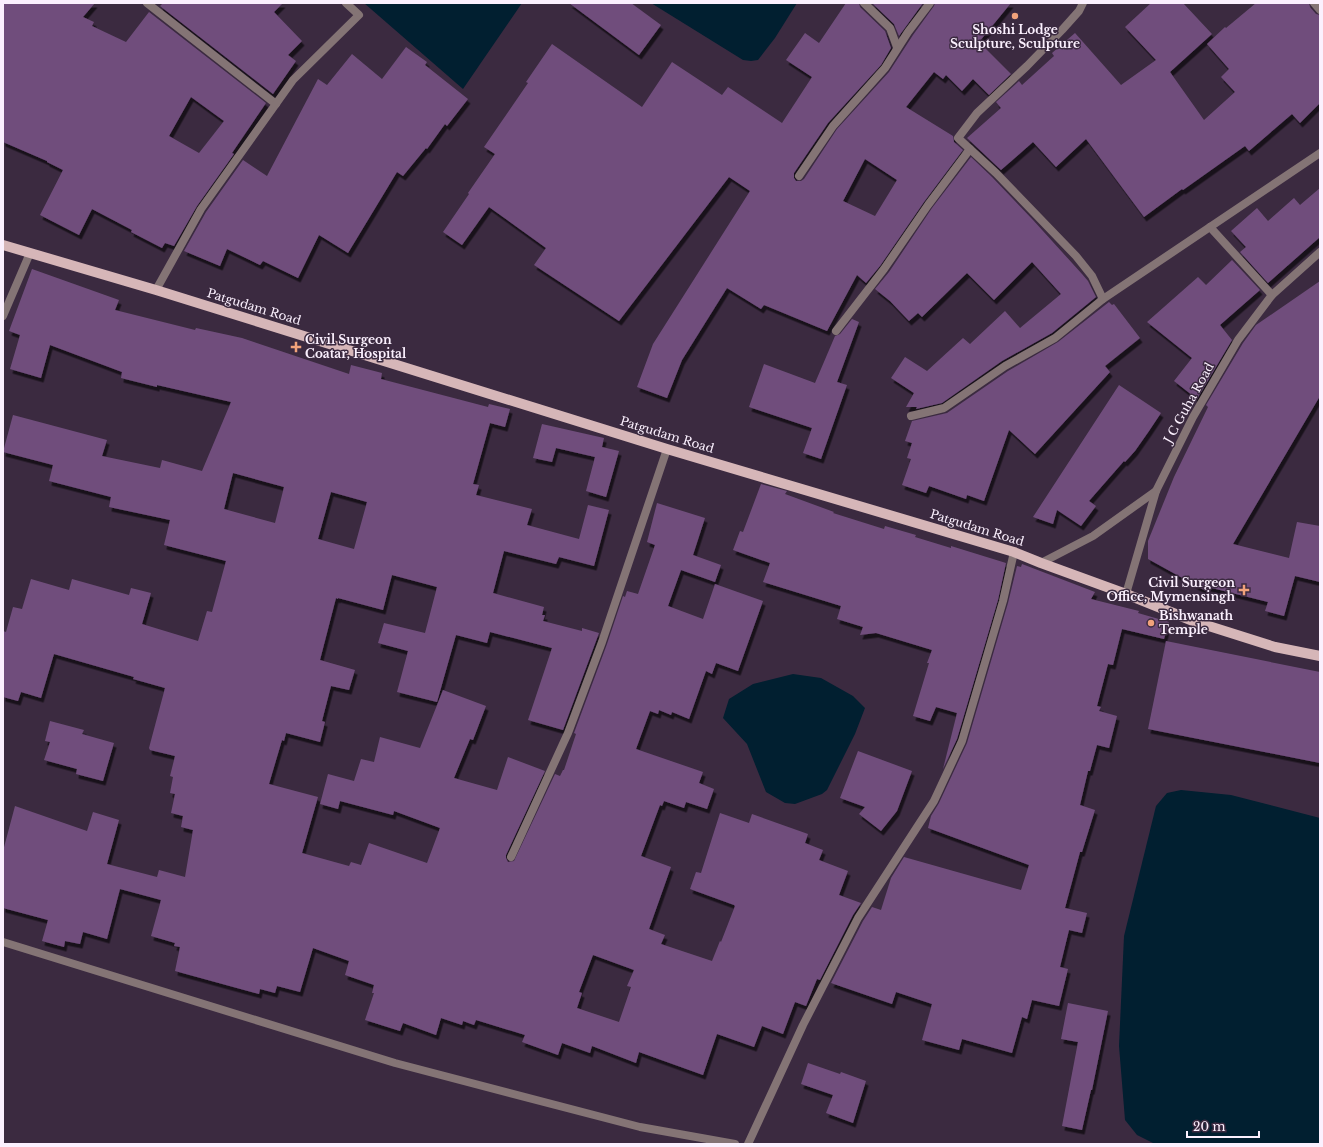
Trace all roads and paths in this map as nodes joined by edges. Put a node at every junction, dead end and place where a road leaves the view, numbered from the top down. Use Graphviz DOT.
graph roads {
  1 [pos="148,3"];
  2 [pos="346,3"];
  3 [pos="864,3"];
  4 [pos="930,3"];
  5 [pos="1083,3"];
  6 [pos="1314,3"];
  7 [pos="1320,10"];
  8 [pos="897,48"];
  9 [pos="276,104"];
  10 [pos="970,149"];
  11 [pos="1320,153"];
  12 [pos="799,176"];
  13 [pos="1210,227"];
  14 [pos="3,245"];
  15 [pos="1320,252"];
  16 [pos="30,253"];
  17 [pos="156,290"];
  18 [pos="1272,295"];
  19 [pos="1103,298"];
  20 [pos="3,316"];
  21 [pos="836,332"];
  22 [pos="911,416"];
  23 [pos="667,449"];
  24 [pos="1156,492"];
  25 [pos="1014,552"];
  26 [pos="1041,563"];
  27 [pos="1126,594"];
  28 [pos="1320,656"];
  29 [pos="511,857"];
  30 [pos="3,942"];
  31 [pos="735,1144"];
  32 [pos="748,1144"];
  1 -- 9 [label="street"];
  2 -- 9 [label="street"];
  3 -- 8 [label="street"];
  4 -- 8 [label="street"];
  5 -- 10 [label="street"];
  6 -- 7 [label="street"];
  8 -- 12 [label="street"];
  9 -- 17 [label="street"];
  10 -- 19 [label="street"];
  10 -- 21 [label="street"];
  11 -- 13 [label="street"];
  13 -- 18 [label="street"];
  13 -- 19 [label="street"];
  14 -- 16 [label="main road, Patgudam Road"];
  15 -- 18 [label="street, J C Guha Road"];
  16 -- 17 [label="main road, Patgudam Road"];
  16 -- 20 [label="street"];
  17 -- 23 [label="main road, Patgudam Road"];
  18 -- 24 [label="street, J C Guha Road"];
  19 -- 22 [label="street"];
  23 -- 25 [label="main road, Patgudam Road"];
  23 -- 29 [label="street"];
  24 -- 26 [label="street"];
  24 -- 27 [label="street, J C Guha Road"];
  25 -- 26 [label="main road, Patgudam Road"];
  25 -- 32 [label="street"];
  26 -- 27 [label="main road, Patgudam Road"];
  27 -- 28 [label="main road, Patgudam Road"];
  30 -- 31 [label="street"];
}
